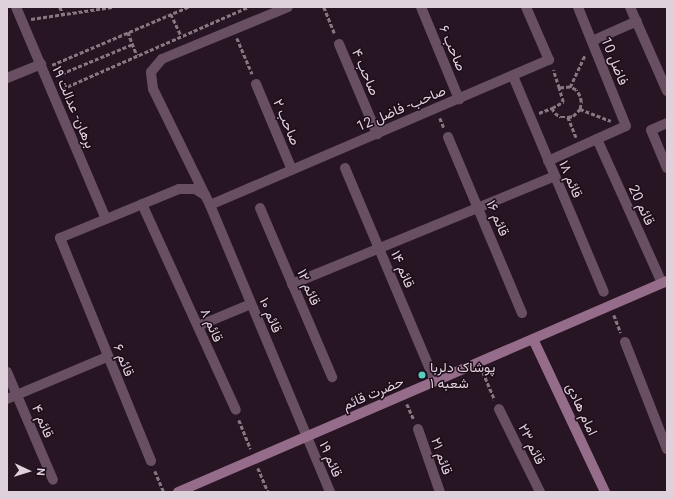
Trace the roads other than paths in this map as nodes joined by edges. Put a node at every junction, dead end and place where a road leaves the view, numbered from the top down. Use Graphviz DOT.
graph roads {
  1 [pos="16,7"];
  2 [pos="288,7"];
  3 [pos="421,7"];
  4 [pos="526,7"];
  5 [pos="578,7"];
  6 [pos="630,7"];
  7 [pos="637,21"];
  8 [pos="592,41"];
  9 [pos="339,44"];
  10 [pos="42,67"];
  11 [pos="512,76"];
  12 [pos="7,78"];
  13 [pos="256,84"];
  14 [pos="667,91"];
  15 [pos="459,99"];
  16 [pos="667,123"];
  17 [pos="377,134"];
  18 [pos="448,137"];
  19 [pos="597,139"];
  20 [pos="548,161"];
  21 [pos="345,168"];
  22 [pos="667,168"];
  23 [pos="292,170"];
  24 [pos="554,176"];
  25 [pos="205,195"];
  26 [pos="142,204"];
  27 [pos="210,205"];
  28 [pos="478,207"];
  29 [pos="260,208"];
  30 [pos="106,218"];
  31 [pos="379,248"];
  32 [pos="665,282"];
  33 [pos="292,284"];
  34 [pos="604,292"];
  35 [pos="251,304"];
  36 [pos="522,312"];
  37 [pos="198,326"];
  38 [pos="533,339"];
  39 [pos="625,342"];
  40 [pos="107,357"];
  41 [pos="7,372"];
  42 [pos="332,377"];
  43 [pos="435,381"];
  44 [pos="17,395"];
  45 [pos="7,399"];
  46 [pos="499,409"];
  47 [pos="236,410"];
  48 [pos="418,429"];
  49 [pos="306,436"];
  50 [pos="666,443"];
  51 [pos="151,461"];
  52 [pos="53,480"];
  53 [pos="178,492"];
  54 [pos="330,492"];
  55 [pos="440,492"];
  56 [pos="540,492"];
  57 [pos="605,492"];
  1 -- 10 [label="street, برهان- عدالت ۱۹"];
  2 -- 25 [label="street, قائم ۱۰"];
  3 -- 15 [label="street, صاحب ۶"];
  4 -- 11 [label="street, صاحب- فاضل 12"];
  5 -- 8 [label="street, فاضل 10"];
  6 -- 7 [label="street"];
  7 -- 8 [label="street"];
  7 -- 14 [label="street"];
  8 -- 19 [label="street, فاضل 10"];
  9 -- 17 [label="street, صاحب ۴"];
  10 -- 12 [label="street"];
  10 -- 30 [label="street, برهان- عدالت ۱۹"];
  11 -- 15 [label="street, صاحب- فاضل 12"];
  11 -- 20 [label="street, قائم ۱۸"];
  13 -- 23 [label="street, صاحب ۲"];
  15 -- 17 [label="street, صاحب- فاضل 12"];
  16 -- 22 [label="street"];
  17 -- 23 [label="street, صاحب- فاضل 12"];
  18 -- 28 [label="street, قائم ۱۶"];
  19 -- 20 [label="street"];
  19 -- 32 [label="street, قائم 20"];
  20 -- 24 [label="street, قائم ۱۸"];
  21 -- 31 [label="street, قائم ۱۴"];
  23 -- 27 [label="street, صاحب- فاضل 12"];
  24 -- 28 [label="street"];
  24 -- 34 [label="street, قائم ۱۸"];
  25 -- 26 [label="street"];
  25 -- 27 [label="street, قائم ۱۰"];
  26 -- 30 [label="street"];
  26 -- 37 [label="street, قائم ۸"];
  27 -- 35 [label="street, قائم ۱۰"];
  28 -- 31 [label="street"];
  28 -- 36 [label="street, قائم ۱۶"];
  29 -- 33 [label="street, قائم ۱۲"];
  30 -- 40 [label="street, قائم ۶"];
  31 -- 33 [label="street"];
  31 -- 43 [label="street, قائم ۱۴"];
  32 -- 38 [label="street, حضرت قائم"];
  33 -- 42 [label="street, قائم ۱۲"];
  35 -- 37 [label="street"];
  35 -- 49 [label="street, قائم ۱۰"];
  37 -- 47 [label="street, قائم ۸"];
  38 -- 43 [label="street, حضرت قائم"];
  38 -- 57 [label="street, امام هادی"];
  39 -- 50 [label="street"];
  40 -- 44 [label="street"];
  40 -- 51 [label="street, قائم ۶"];
  41 -- 44 [label="street, قائم ۴"];
  43 -- 49 [label="street, حضرت قائم"];
  44 -- 45 [label="street"];
  44 -- 52 [label="street, قائم ۴"];
  46 -- 56 [label="street, قائم ۲۳"];
  48 -- 55 [label="street, قائم ۲۱"];
  49 -- 53 [label="street, حضرت قائم"];
  49 -- 54 [label="street, قائم ۱۹"];
}
